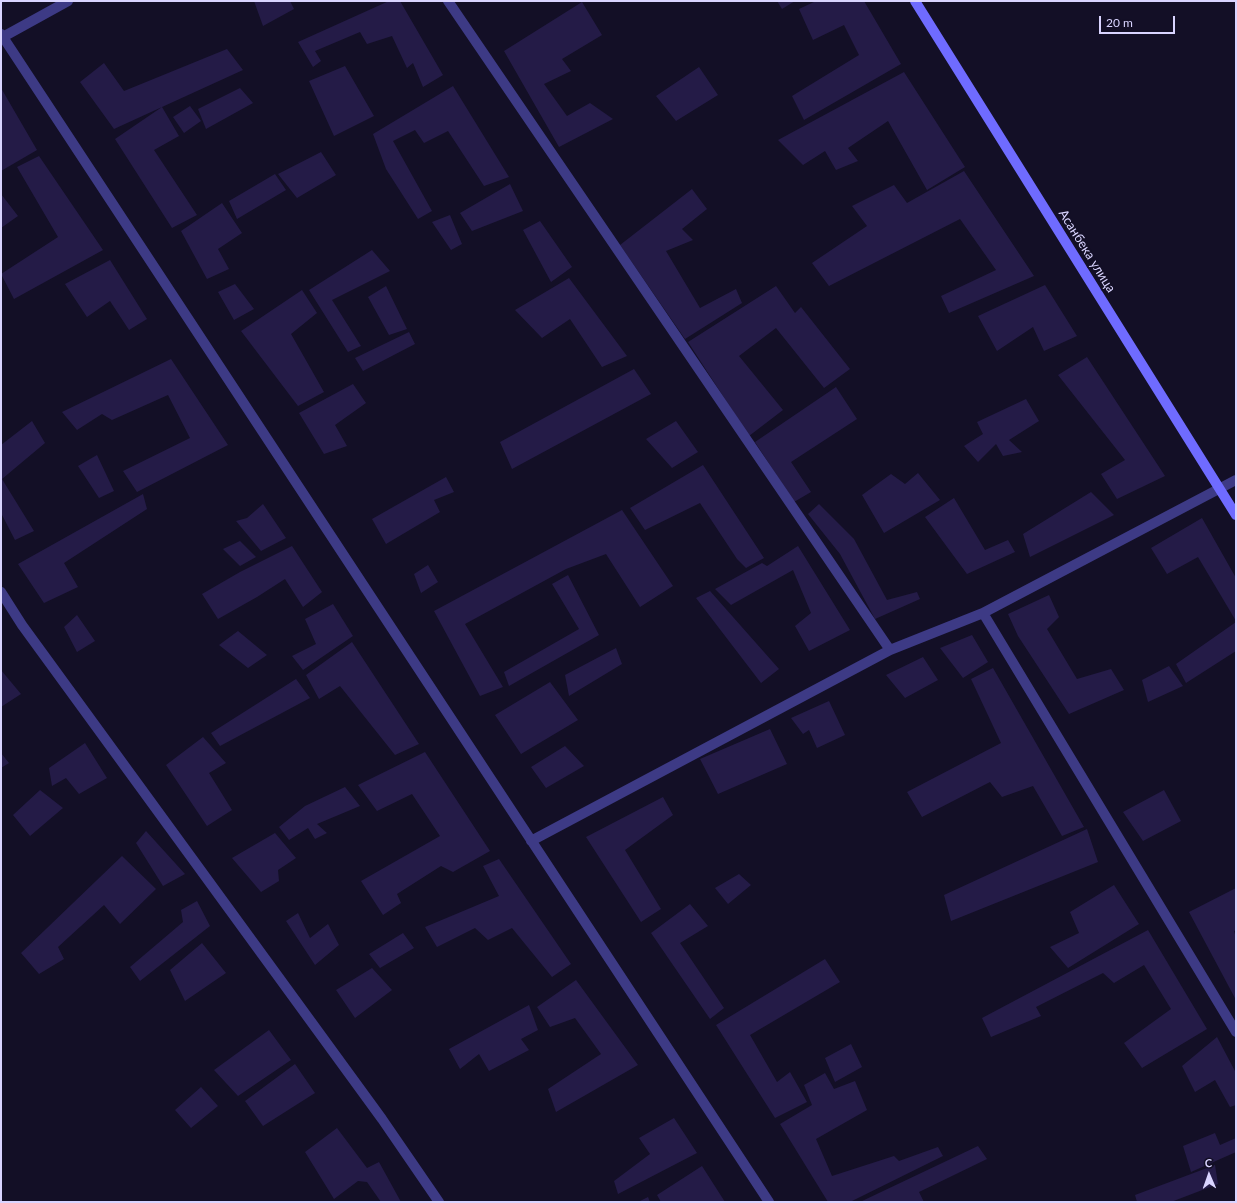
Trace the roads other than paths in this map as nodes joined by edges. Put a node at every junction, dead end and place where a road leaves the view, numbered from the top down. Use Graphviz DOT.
graph roads {
  1 [pos="68,1"];
  2 [pos="448,1"];
  3 [pos="916,1"];
  4 [pos="2,36"];
  5 [pos="1236,480"];
  6 [pos="1220,489"];
  7 [pos="1236,515"];
  8 [pos="1,592"];
  9 [pos="983,613"];
  10 [pos="890,650"];
  11 [pos="531,841"];
  12 [pos="1236,1032"];
  13 [pos="439,1202"];
  14 [pos="768,1202"];
  1 -- 4 [label="street"];
  2 -- 10 [label="street"];
  3 -- 6 [label="street, Асанбека улица"];
  4 -- 11 [label="street"];
  5 -- 6 [label="street"];
  6 -- 7 [label="street, Асанбека улица"];
  6 -- 9 [label="street"];
  8 -- 13 [label="street"];
  9 -- 10 [label="street"];
  9 -- 12 [label="street"];
  10 -- 11 [label="street"];
  11 -- 14 [label="street"];
}
